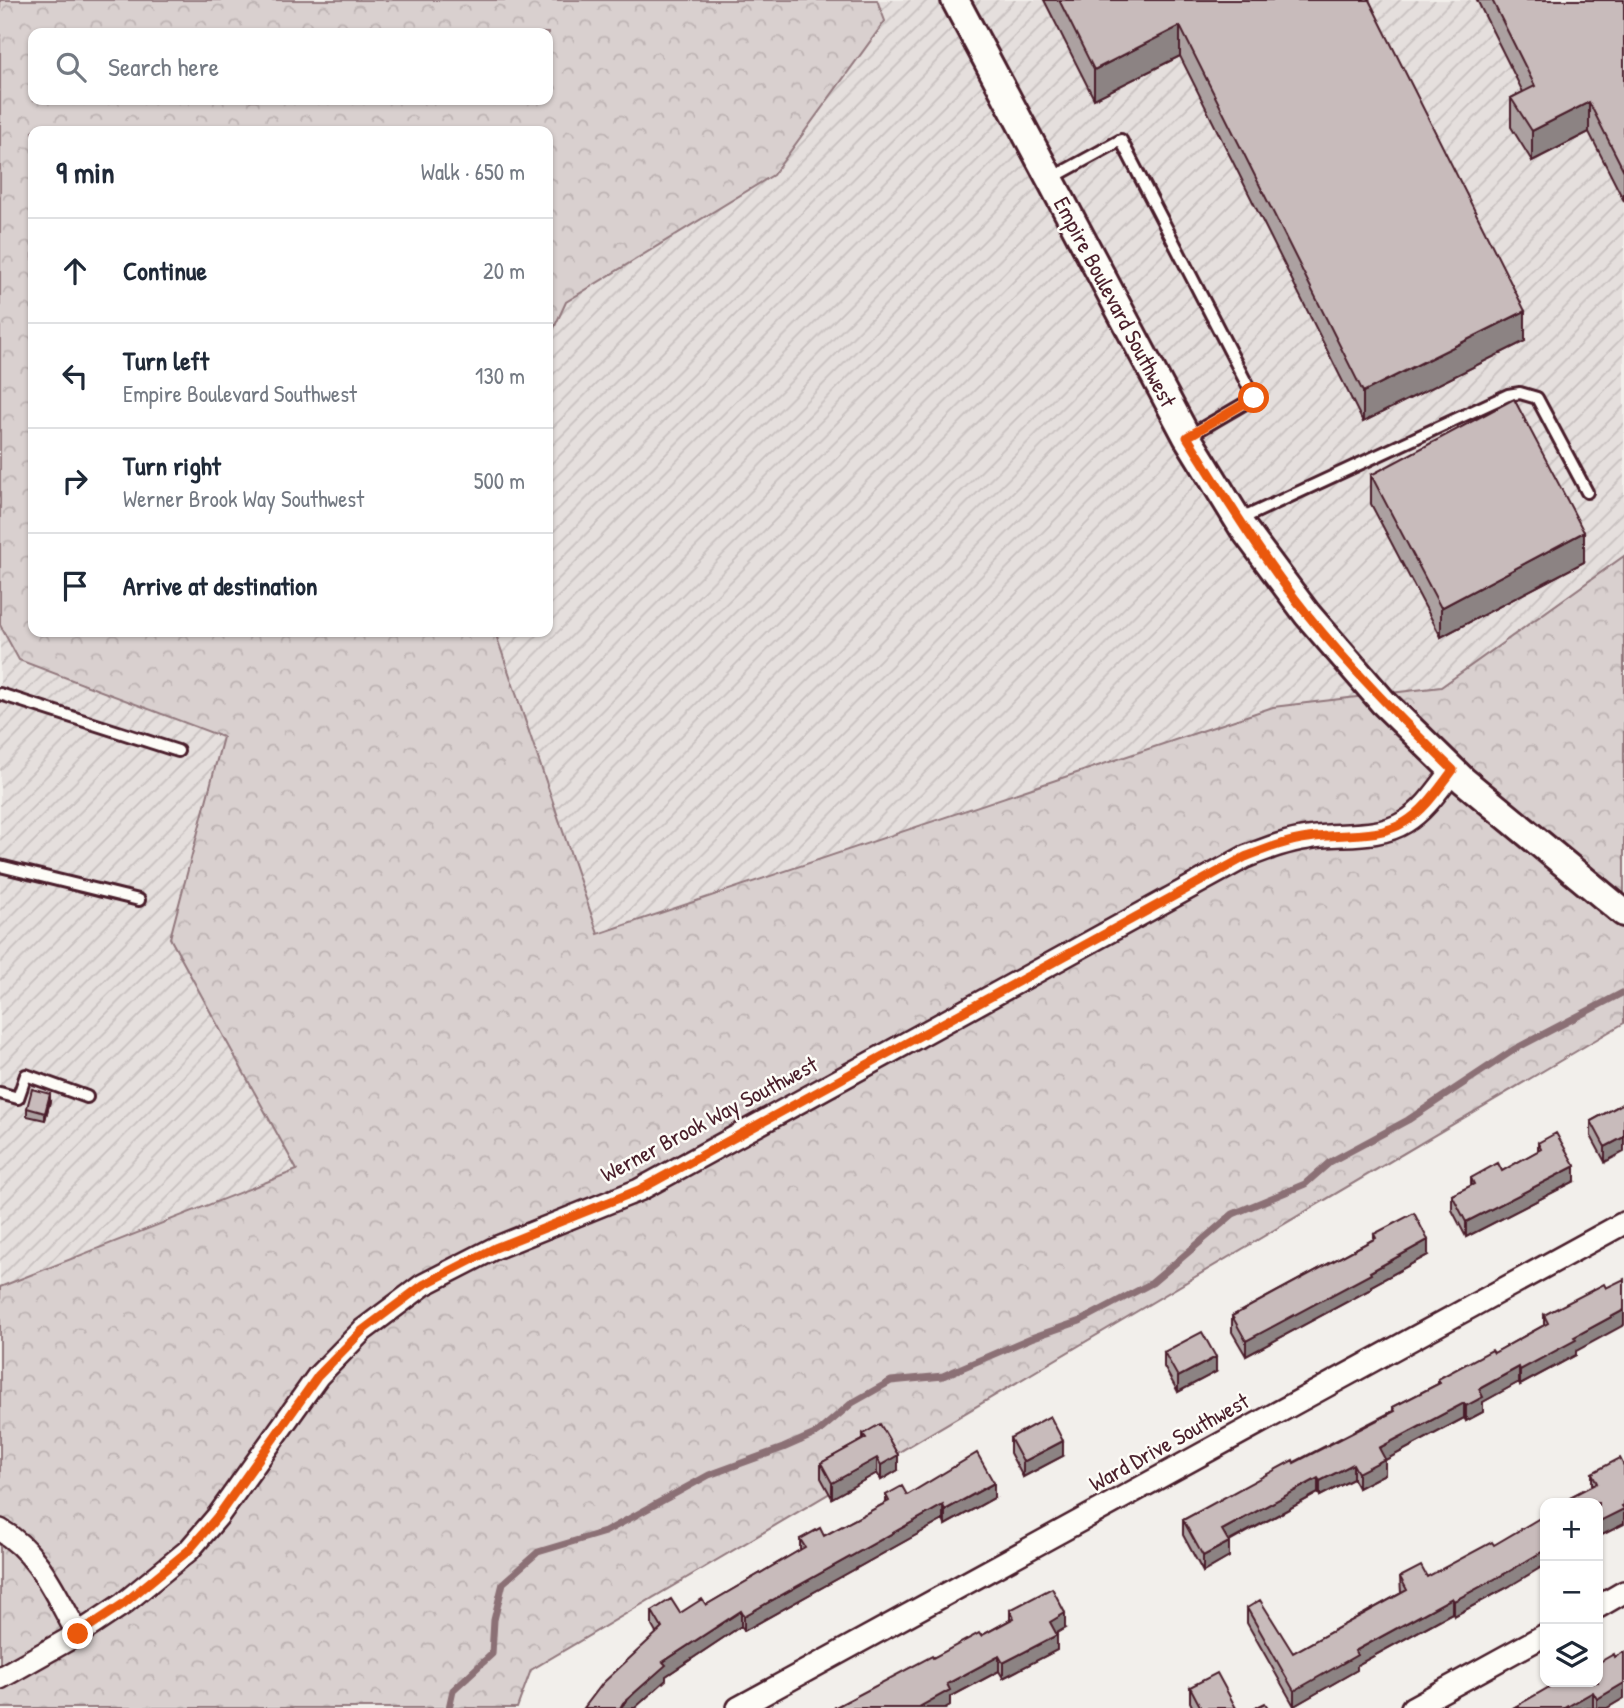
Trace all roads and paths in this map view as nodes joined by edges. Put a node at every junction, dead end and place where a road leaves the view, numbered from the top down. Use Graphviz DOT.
graph roads {
  1 [pos="954,0"];
  2 [pos="1050,179"];
  3 [pos="1187,437"];
  4 [pos="1587,492"];
  5 [pos="1238,520"];
  6 [pos="0,694"];
  7 [pos="177,751"];
  8 [pos="1453,770"];
  9 [pos="0,866"];
  10 [pos="139,900"];
  11 [pos="1624,913"];
  12 [pos="0,1094"];
  13 [pos="87,1097"];
  14 [pos="1624,1223"];
  15 [pos="0,1530"];
  16 [pos="1624,1592"];
  17 [pos="1603,1604"];
  18 [pos="78,1634"];
  19 [pos="1540,1638"];
  20 [pos="0,1678"];
  21 [pos="738,1708"];
  22 [pos="1412,1708"];
  1 -- 2 [label="street, Empire Boulevard Southwest"];
  2 -- 3 [label="street, Empire Boulevard Southwest"];
  2 -- 3 [label="lane"];
  3 -- 5 [label="street, Empire Boulevard Southwest"];
  4 -- 5 [label="lane"];
  5 -- 8 [label="street, Empire Boulevard Southwest"];
  6 -- 7 [label="lane"];
  8 -- 11 [label="street, Empire Boulevard Southwest"];
  8 -- 18 [label="street, Werner Brook Way Southwest"];
  9 -- 10 [label="lane"];
  12 -- 13 [label="lane"];
  14 -- 21 [label="street, Ward Drive Southwest"];
  15 -- 18 [label="street"];
  16 -- 17 [label="street"];
  18 -- 20 [label="street, Werner Brook Way Southwest"];
  19 -- 22 [label="street"];
}
